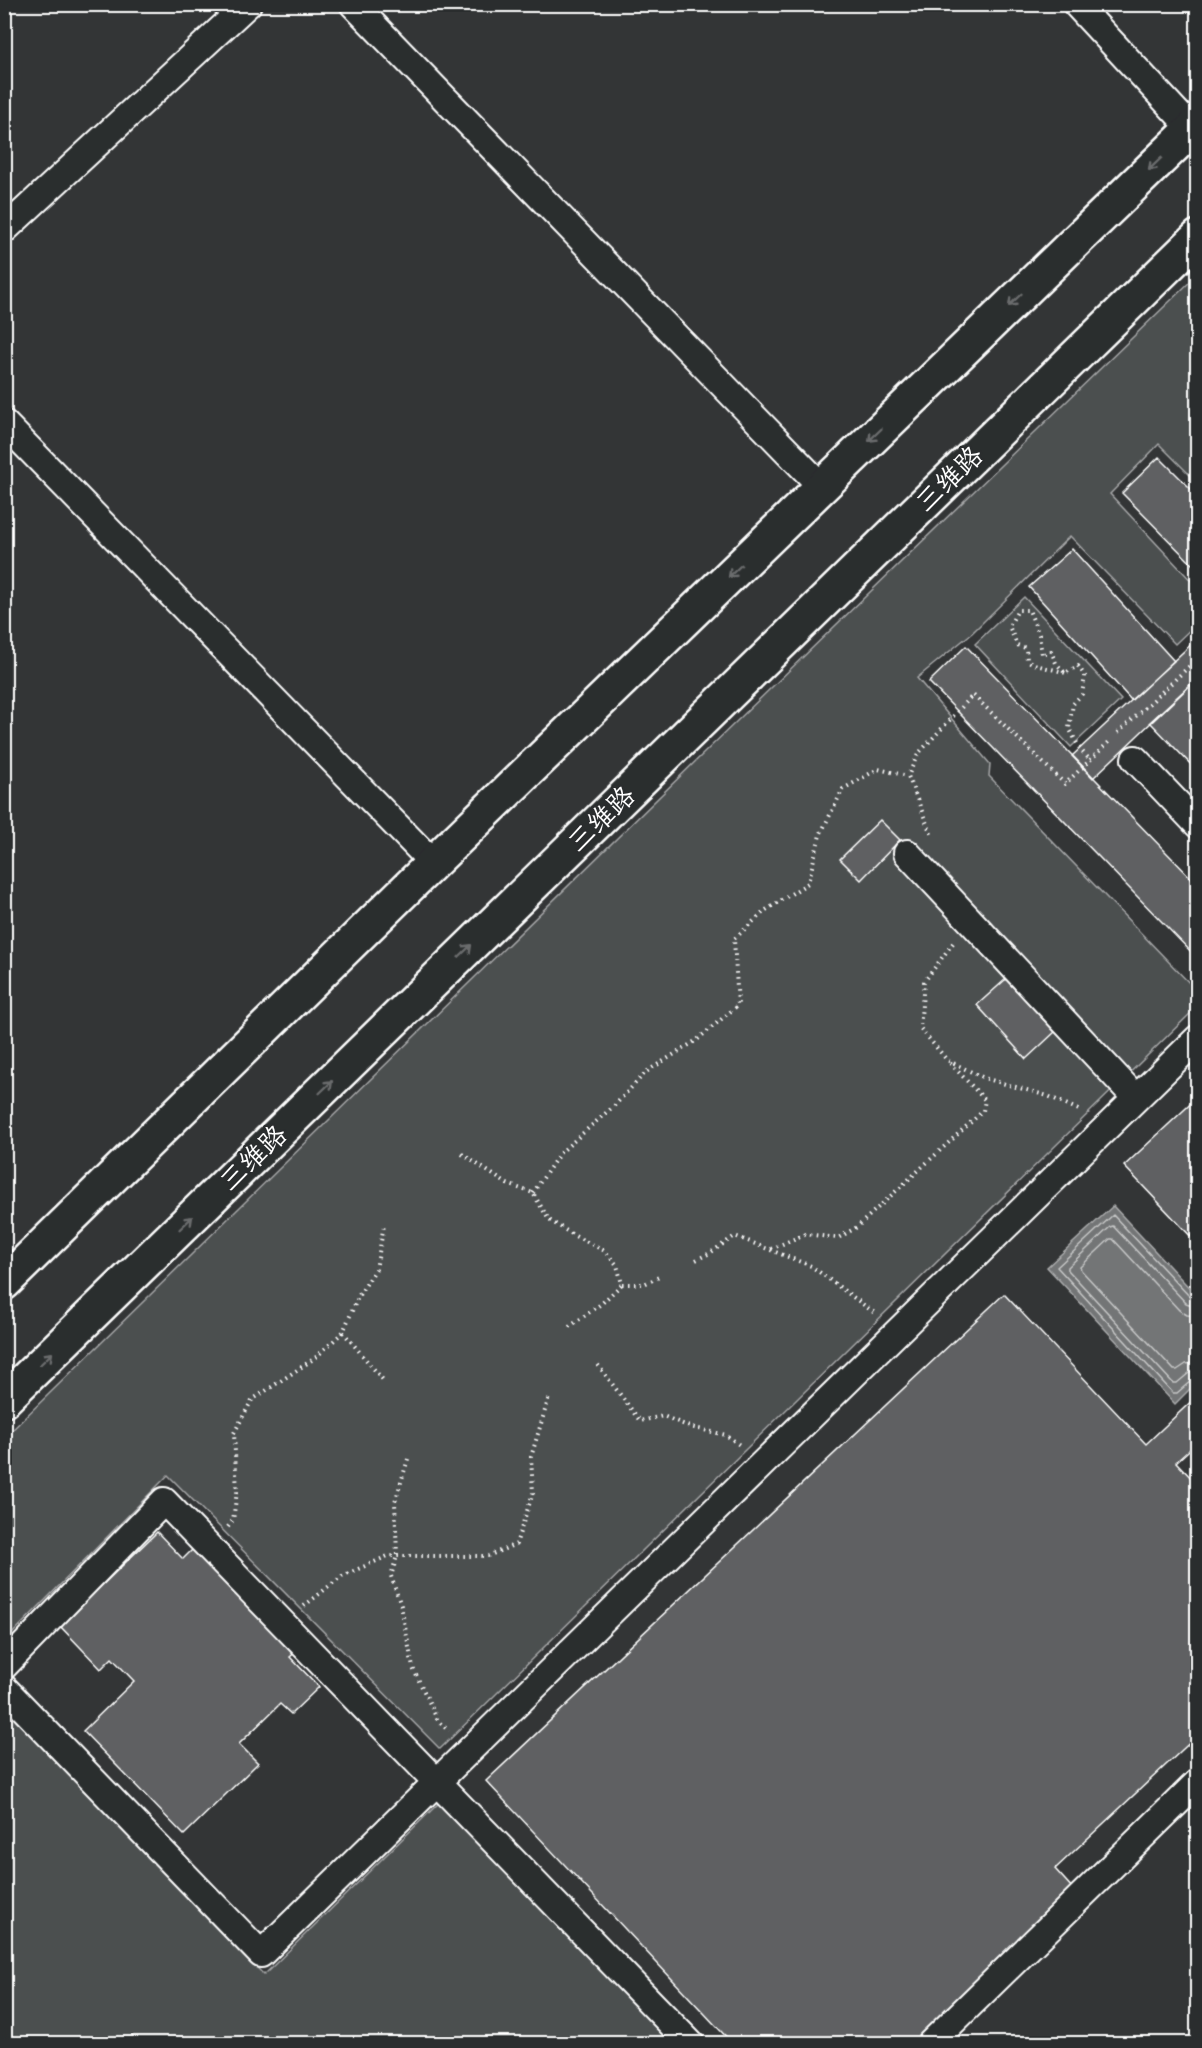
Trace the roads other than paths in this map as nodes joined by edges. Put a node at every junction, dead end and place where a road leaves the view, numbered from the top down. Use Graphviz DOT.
graph roads {
  1 [pos="248,4"];
  2 [pos="353,4"];
  3 [pos="1076,4"];
  4 [pos="1195,126"];
  5 [pos="4,231"];
  6 [pos="1197,237"];
  7 [pos="4,423"];
  8 [pos="822,487"];
  9 [pos="1135,759"];
  10 [pos="1197,825"];
  11 [pos="916,862"];
  12 [pos="433,863"];
  13 [pos="1197,1038"];
  14 [pos="1136,1098"];
  15 [pos="4,1283"];
  16 [pos="4,1400"];
  17 [pos="4,1666"];
  18 [pos="4,1688"];
  19 [pos="437,1782"];
  20 [pos="1197,1782"];
  21 [pos="691,2043"];
  22 [pos="930,2043"];
  1 -- 5 [label="street"];
  2 -- 8 [label="street"];
  3 -- 4 [label="street"];
  4 -- 8 [label="main road, one-way"];
  16 -- 6 [label="main road, 三维路, one-way"];
  7 -- 12 [label="street"];
  8 -- 12 [label="main road, one-way"];
  9 -- 10 [label="street"];
  11 -- 14 [label="street"];
  12 -- 15 [label="main road"];
  13 -- 14 [label="street"];
  14 -- 19 [label="street"];
  17 -- 19 [label="street"];
  18 -- 19 [label="street"];
  19 -- 21 [label="street"];
  20 -- 22 [label="street"];
}
